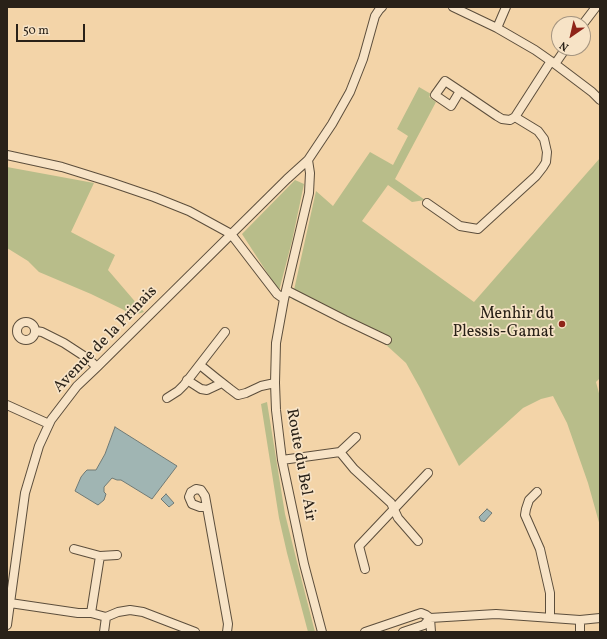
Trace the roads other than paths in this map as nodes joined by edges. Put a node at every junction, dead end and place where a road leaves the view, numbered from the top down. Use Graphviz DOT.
graph roads {
  1 [pos="382,7"];
  2 [pos="453,7"];
  3 [pos="506,7"];
  4 [pos="596,7"];
  5 [pos="589,16"];
  6 [pos="496,28"];
  7 [pos="559,56"];
  8 [pos="553,63"];
  9 [pos="460,91"];
  10 [pos="600,100"];
  11 [pos="515,117"];
  12 [pos="7,154"];
  13 [pos="308,160"];
  14 [pos="295,171"];
  15 [pos="310,180"];
  16 [pos="427,203"];
  17 [pos="231,234"];
  18 [pos="285,295"];
  19 [pos="36,331"];
  20 [pos="225,332"];
  21 [pos="387,340"];
  22 [pos="200,365"];
  23 [pos="97,366"];
  24 [pos="187,380"];
  25 [pos="222,382"];
  26 [pos="275,383"];
  27 [pos="167,398"];
  28 [pos="7,405"];
  29 [pos="49,424"];
  30 [pos="356,437"];
  31 [pos="340,452"];
  32 [pos="282,460"];
  33 [pos="428,473"];
  34 [pos="537,492"];
  35 [pos="206,507"];
  36 [pos="394,509"];
  37 [pos="418,541"];
  38 [pos="74,549"];
  39 [pos="117,555"];
  40 [pos="100,556"];
  41 [pos="365,569"];
  42 [pos="10,603"];
  43 [pos="91,613"];
  44 [pos="106,617"];
  45 [pos="430,618"];
  46 [pos="550,618"];
  47 [pos="600,618"];
  48 [pos="580,620"];
  49 [pos="7,625"];
  50 [pos="104,632"];
  51 [pos="195,632"];
  52 [pos="227,632"];
  53 [pos="322,632"];
  54 [pos="365,632"];
  55 [pos="403,632"];
  56 [pos="431,632"];
  57 [pos="580,632"];
  1 -- 13 [label="street, Avenue de la Prinais"];
  2 -- 6 [label="street"];
  3 -- 6 [label="street"];
  4 -- 5 [label="street"];
  6 -- 8 [label="street"];
  7 -- 8 [label="street"];
  8 -- 10 [label="street"];
  8 -- 11 [label="street"];
  9 -- 11 [label="street"];
  11 -- 16 [label="street"];
  12 -- 17 [label="street"];
  13 -- 14 [label="street, Avenue de la Prinais"];
  13 -- 15 [label="street, Route du Bel Air"];
  14 -- 15 [label="street"];
  14 -- 17 [label="street, Avenue de la Prinais"];
  15 -- 18 [label="street, Route du Bel Air"];
  17 -- 18 [label="street"];
  17 -- 23 [label="street, Avenue de la Prinais"];
  18 -- 21 [label="street"];
  18 -- 26 [label="street, Route du Bel Air"];
  19 -- 23 [label="street"];
  20 -- 22 [label="street"];
  22 -- 24 [label="street"];
  22 -- 25 [label="street"];
  23 -- 29 [label="street, Avenue de la Prinais"];
  24 -- 25 [label="street"];
  24 -- 27 [label="street"];
  25 -- 26 [label="street"];
  26 -- 32 [label="street, Route du Bel Air"];
  28 -- 29 [label="street"];
  29 -- 42 [label="street, Avenue de la Prinais"];
  30 -- 31 [label="street"];
  31 -- 32 [label="street"];
  31 -- 36 [label="street"];
  32 -- 53 [label="street, Route du Bel Air"];
  33 -- 36 [label="street"];
  34 -- 46 [label="street"];
  35 -- 52 [label="street"];
  36 -- 37 [label="street"];
  36 -- 41 [label="street"];
  38 -- 40 [label="street"];
  39 -- 40 [label="street"];
  40 -- 43 [label="street"];
  42 -- 43 [label="street"];
  42 -- 49 [label="street, Avenue de la Prinais"];
  43 -- 44 [label="street"];
  44 -- 50 [label="street"];
  44 -- 51 [label="street"];
  45 -- 46 [label="street"];
  45 -- 54 [label="street"];
  45 -- 55 [label="street"];
  45 -- 56 [label="street"];
  46 -- 48 [label="street"];
  47 -- 48 [label="street"];
  48 -- 57 [label="street"];
}
